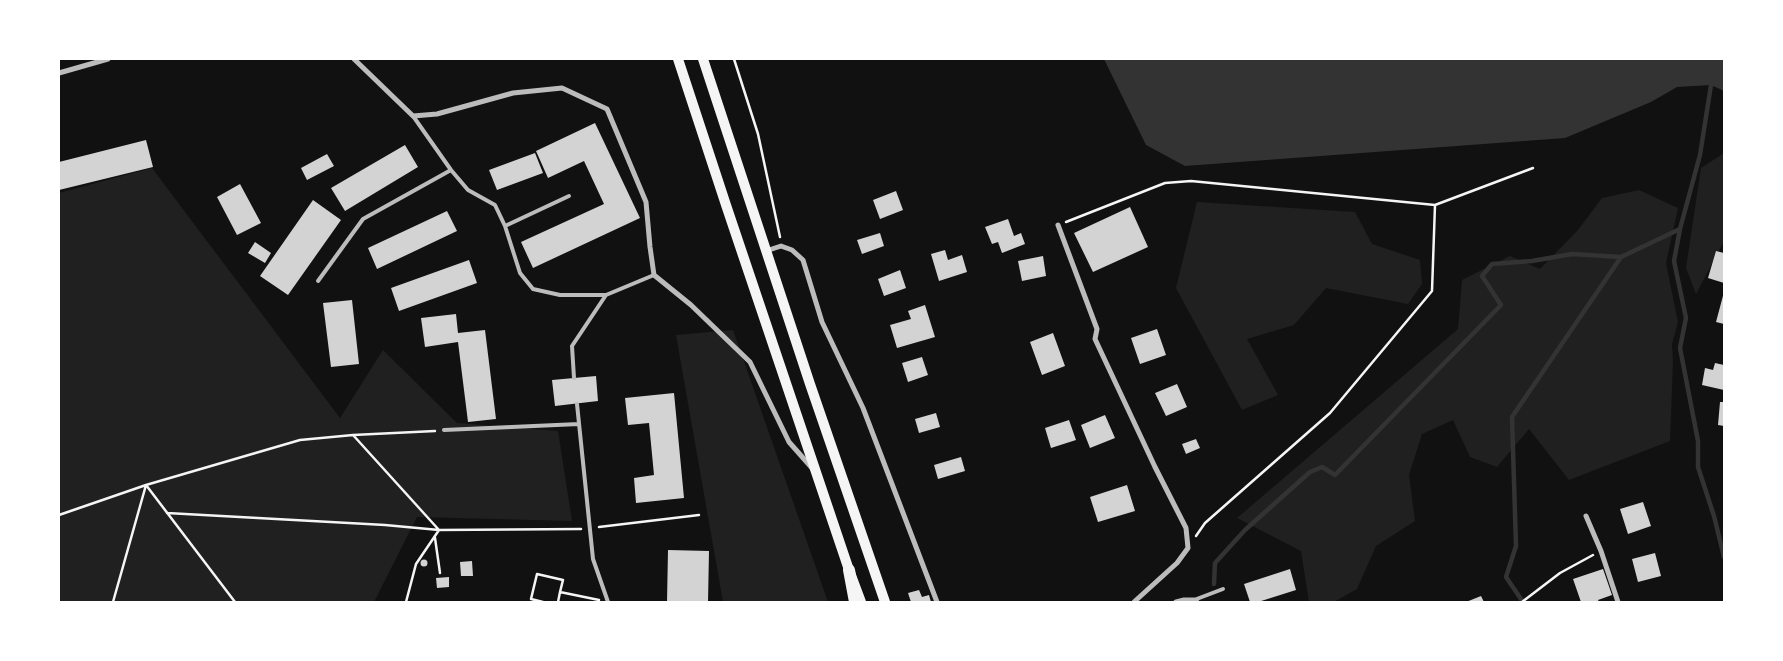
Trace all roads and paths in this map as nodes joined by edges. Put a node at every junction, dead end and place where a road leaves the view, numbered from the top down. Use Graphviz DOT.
graph roads {
  1 [pos="108,59"];
  2 [pos="354,59"];
  3 [pos="678,59"];
  4 [pos="703,59"];
  5 [pos="734,59"];
  6 [pos="59,73"];
  7 [pos="413,116"];
  8 [pos="1533,168"];
  9 [pos="451,170"];
  10 [pos="569,196"];
  11 [pos="1436,206"];
  12 [pos="1058,225"];
  13 [pos="505,226"];
  14 [pos="781,246"];
  15 [pos="766,251"];
  16 [pos="654,275"];
  17 [pos="318,281"];
  18 [pos="606,295"];
  19 [pos="574,378"];
  20 [pos="577,404"];
  21 [pos="579,424"];
  22 [pos="444,430"];
  23 [pos="353,435"];
  24 [pos="818,474"];
  25 [pos="146,485"];
  26 [pos="167,513"];
  27 [pos="59,515"];
  28 [pos="699,515"];
  29 [pos="1586,516"];
  30 [pos="589,528"];
  31 [pos="439,530"];
  32 [pos="434,537"];
  33 [pos="1188,548"];
  34 [pos="1601,551"];
  35 [pos="849,570"];
  36 [pos="440,574"];
  37 [pos="1223,589"];
  38 [pos="560,592"];
  39 [pos="1196,601"];
  40 [pos="113,602"];
  41 [pos="235,602"];
  42 [pos="406,602"];
  43 [pos="543,602"];
  44 [pos="558,602"];
  45 [pos="608,602"];
  46 [pos="855,602"];
  47 [pos="861,602"];
  48 [pos="885,602"];
  49 [pos="937,602"];
  50 [pos="1134,602"];
  51 [pos="1176,602"];
  52 [pos="1522,602"];
  53 [pos="1618,602"];
  1 -- 6 [label="street"];
  2 -- 7 [label="street"];
  3 -- 24 [label="main road"];
  4 -- 15 [label="main road"];
  5 -- 14 [label="path"];
  7 -- 9 [label="lane"];
  7 -- 16 [label="street"];
  8 -- 11 [label="path"];
  9 -- 13 [label="lane"];
  9 -- 17 [label="lane"];
  10 -- 13 [label="lane"];
  11 -- 12 [label="path"];
  11 -- 33 [label="path"];
  12 -- 33 [label="street"];
  13 -- 18 [label="lane"];
  14 -- 15 [label="street"];
  14 -- 49 [label="street"];
  15 -- 48 [label="main road"];
  16 -- 18 [label="lane"];
  16 -- 24 [label="street"];
  18 -- 19 [label="lane"];
  20 -- 21 [label="lane"];
  21 -- 22 [label="lane"];
  21 -- 30 [label="lane"];
  22 -- 23 [label="path"];
  23 -- 25 [label="path"];
  23 -- 31 [label="path"];
  24 -- 35 [label="main road"];
  25 -- 26 [label="path"];
  25 -- 27 [label="path"];
  25 -- 40 [label="path"];
  26 -- 31 [label="path"];
  26 -- 41 [label="path"];
  28 -- 30 [label="path"];
  29 -- 34 [label="street"];
  30 -- 31 [label="path"];
  30 -- 45 [label="lane"];
  31 -- 32 [label="path"];
  32 -- 36 [label="path"];
  32 -- 42 [label="path"];
  33 -- 50 [label="street"];
  34 -- 52 [label="path"];
  34 -- 53 [label="street"];
  35 -- 46 [label="main road"];
  35 -- 47 [label="main road"];
  37 -- 39 [label="lane"];
  38 -- 43 [label="path"];
  38 -- 44 [label="path"];
  38 -- 45 [label="path"];
  39 -- 51 [label="street"];
}
